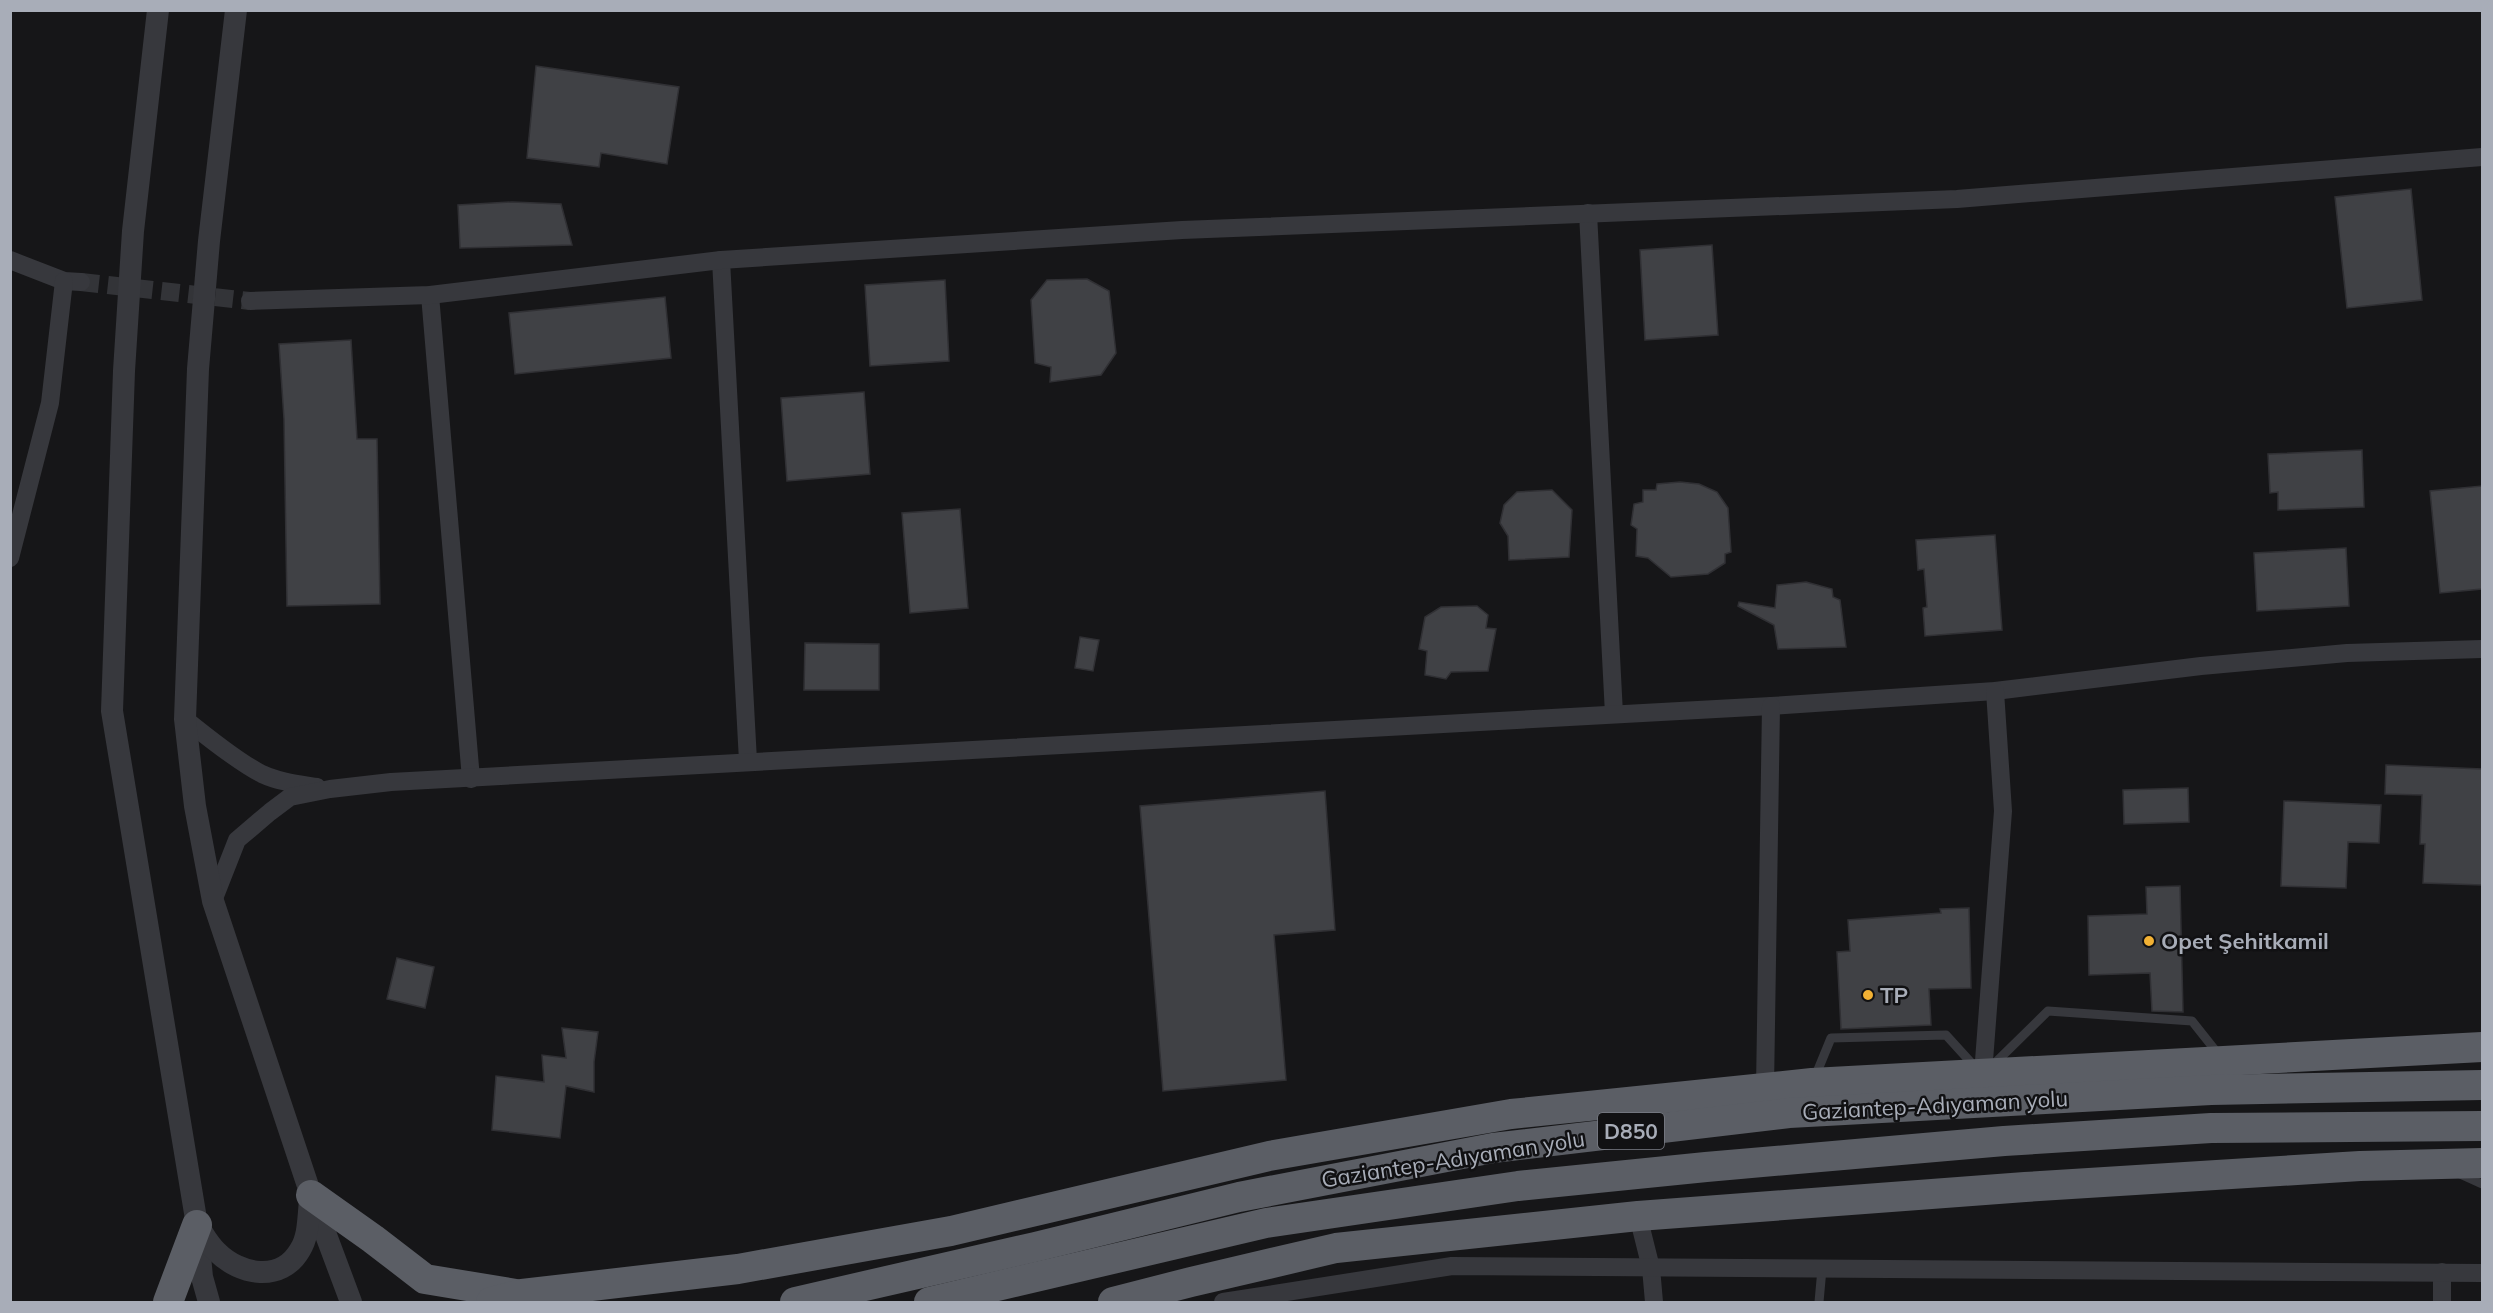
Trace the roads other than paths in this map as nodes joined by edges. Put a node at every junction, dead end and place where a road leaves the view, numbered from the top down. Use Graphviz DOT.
graph roads {
  1 [pos="158,10"];
  2 [pos="236,10"];
  3 [pos="2482,157"];
  4 [pos="1588,213"];
  5 [pos="10,260"];
  6 [pos="721,260"];
  7 [pos="430,295"];
  8 [pos="250,301"];
  9 [pos="10,558"];
  10 [pos="2482,649"];
  11 [pos="1995,691"];
  12 [pos="1771,706"];
  13 [pos="1614,714"];
  14 [pos="185,719"];
  15 [pos="748,761"];
  16 [pos="471,778"];
  17 [pos="330,789"];
  18 [pos="213,902"];
  19 [pos="2482,1047"];
  20 [pos="2224,1062"];
  21 [pos="1983,1074"];
  22 [pos="1812,1083"];
  23 [pos="2482,1085"];
  24 [pos="1765,1088"];
  25 [pos="2482,1126"];
  26 [pos="2482,1162"];
  27 [pos="2438,1164"];
  28 [pos="2482,1184"];
  29 [pos="310,1195"];
  30 [pos="1638,1216"];
  31 [pos="197,1225"];
  32 [pos="1652,1268"];
  33 [pos="738,1269"];
  34 [pos="1822,1269"];
  35 [pos="2442,1272"];
  36 [pos="2482,1273"];
  37 [pos="522,1294"];
  38 [pos="168,1302"];
  39 [pos="209,1302"];
  40 [pos="351,1302"];
  41 [pos="491,1302"];
  42 [pos="605,1302"];
  43 [pos="795,1302"];
  44 [pos="929,1302"];
  45 [pos="1113,1302"];
  46 [pos="1223,1302"];
  47 [pos="1654,1302"];
  48 [pos="1819,1302"];
  49 [pos="2442,1302"];
  1 -- 31 [label="street"];
  2 -- 14 [label="street"];
  3 -- 4 [label="street"];
  4 -- 6 [label="street"];
  4 -- 13 [label="street"];
  5 -- 9 [label="street"];
  6 -- 7 [label="street"];
  6 -- 15 [label="street"];
  7 -- 8 [label="street"];
  7 -- 16 [label="street"];
  10 -- 11 [label="street"];
  11 -- 12 [label="street"];
  11 -- 21 [label="street"];
  12 -- 13 [label="street"];
  12 -- 24 [label="street"];
  13 -- 15 [label="street"];
  14 -- 17 [label="street"];
  14 -- 18 [label="street"];
  15 -- 16 [label="street"];
  16 -- 17 [label="street"];
  17 -- 18 [label="street"];
  18 -- 29 [label="street"];
  19 -- 20 [label="highway"];
  20 -- 21 [label="highway"];
  20 -- 21 [label="lane"];
  21 -- 22 [label="highway"];
  21 -- 22 [label="lane"];
  22 -- 24 [label="highway"];
  23 -- 43 [label="highway, Gaziantep-Adıyaman yolu / D850"];
  24 -- 33 [label="highway"];
  25 -- 44 [label="highway, Gaziantep-Adıyaman yolu / D850"];
  26 -- 27 [label="highway"];
  27 -- 28 [label="lane"];
  27 -- 30 [label="highway"];
  29 -- 31 [label="street"];
  29 -- 37 [label="highway"];
  29 -- 40 [label="street"];
  30 -- 32 [label="street"];
  30 -- 45 [label="highway"];
  31 -- 38 [label="highway"];
  31 -- 39 [label="street"];
  32 -- 34 [label="street"];
  32 -- 46 [label="street"];
  32 -- 47 [label="street"];
  33 -- 37 [label="highway"];
  33 -- 42 [label="highway"];
  34 -- 35 [label="street"];
  34 -- 48 [label="lane"];
  35 -- 36 [label="street"];
  35 -- 49 [label="street"];
  37 -- 41 [label="highway"];
}
